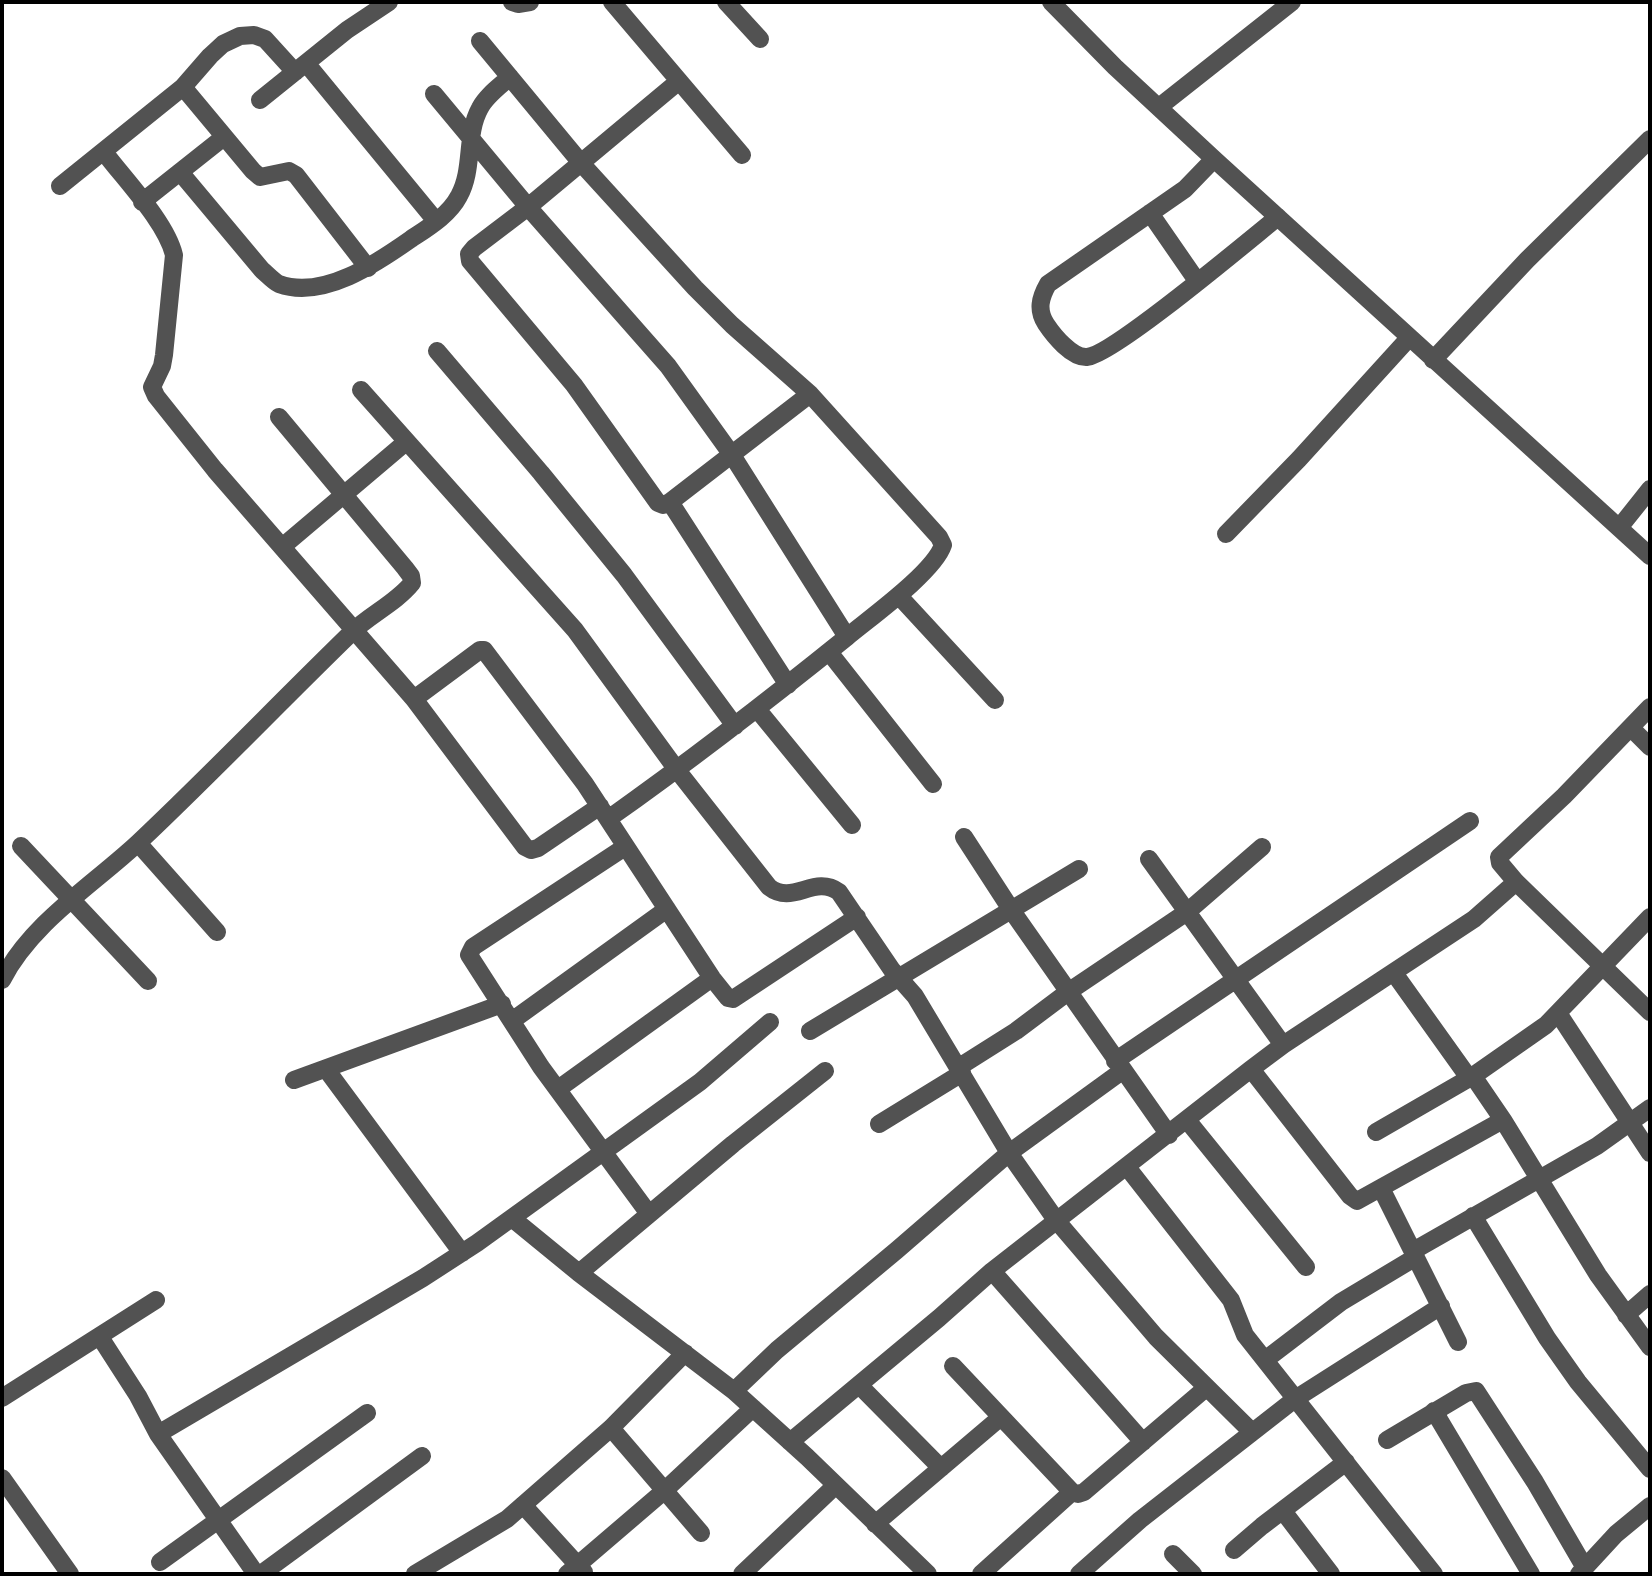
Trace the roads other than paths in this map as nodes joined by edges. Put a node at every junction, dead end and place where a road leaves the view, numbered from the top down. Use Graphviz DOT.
graph roads {
  1 [pos="389,2"];
  2 [pos="512,2"];
  3 [pos="530,2"];
  4 [pos="612,2"];
  5 [pos="1051,2"];
  6 [pos="1292,2"];
  7 [pos="733,4"];
  8 [pos="363,9"];
  9 [pos="760,39"];
  10 [pos="480,41"];
  11 [pos="300,67"];
  12 [pos="510,77"];
  13 [pos="679,81"];
  14 [pos="183,86"];
  15 [pos="434,94"];
  16 [pos="260,100"];
  17 [pos="1159,107"];
  18 [pos="224,137"];
  19 [pos="471,138"];
  20 [pos="1650,139"];
  21 [pos="104,152"];
  22 [pos="742,155"];
  23 [pos="1214,159"];
  24 [pos="581,163"];
  25 [pos="180,172"];
  26 [pos="60,186"];
  27 [pos="142,202"];
  28 [pos="528,206"];
  29 [pos="1150,213"];
  30 [pos="1278,217"];
  31 [pos="436,221"];
  32 [pos="368,268"];
  33 [pos="1197,281"];
  34 [pos="1409,338"];
  35 [pos="437,351"];
  36 [pos="1433,360"];
  37 [pos="361,390"];
  38 [pos="810,394"];
  39 [pos="279,417"];
  40 [pos="406,442"];
  41 [pos="732,456"];
  42 [pos="1650,489"];
  43 [pos="344,495"];
  44 [pos="670,502"];
  45 [pos="1619,528"];
  46 [pos="1226,534"];
  47 [pos="282,547"];
  48 [pos="1650,556"];
  49 [pos="899,596"];
  50 [pos="354,630"];
  51 [pos="847,637"];
  52 [pos="829,652"];
  53 [pos="788,685"];
  54 [pos="414,699"];
  55 [pos="995,700"];
  56 [pos="1650,707"];
  57 [pos="757,709"];
  58 [pos="735,726"];
  59 [pos="1630,729"];
  60 [pos="1650,747"];
  61 [pos="677,770"];
  62 [pos="933,784"];
  63 [pos="604,812"];
  64 [pos="1470,821"];
  65 [pos="852,825"];
  66 [pos="964,837"];
  67 [pos="138,843"];
  68 [pos="21,846"];
  69 [pos="625,847"];
  70 [pos="1262,847"];
  71 [pos="1149,859"];
  72 [pos="1079,869"];
  73 [pos="1516,882"];
  74 [pos="71,900"];
  75 [pos="667,909"];
  76 [pos="1012,911"];
  77 [pos="1187,912"];
  78 [pos="857,917"];
  79 [pos="1650,917"];
  80 [pos="217,932"];
  81 [pos="1605,966"];
  82 [pos="1394,973"];
  83 [pos="712,978"];
  84 [pos="899,978"];
  85 [pos="1237,979"];
  86 [pos="2,980"];
  87 [pos="148,981"];
  88 [pos="1068,992"];
  89 [pos="502,1004"];
  90 [pos="1650,1010"];
  91 [pos="1558,1013"];
  92 [pos="513,1020"];
  93 [pos="770,1022"];
  94 [pos="810,1031"];
  95 [pos="1283,1045"];
  96 [pos="1119,1066"];
  97 [pos="326,1069"];
  98 [pos="1251,1069"];
  99 [pos="961,1070"];
  100 [pos="825,1071"];
  101 [pos="1471,1077"];
  102 [pos="294,1080"];
  103 [pos="558,1089"];
  104 [pos="1650,1108"];
  105 [pos="1187,1120"];
  106 [pos="1503,1120"];
  107 [pos="879,1124"];
  108 [pos="1630,1124"];
  109 [pos="1376,1132"];
  110 [pos="1169,1135"];
  111 [pos="603,1152"];
  112 [pos="1009,1153"];
  113 [pos="1650,1153"];
  114 [pos="1127,1167"];
  115 [pos="1538,1179"];
  116 [pos="1381,1188"];
  117 [pos="649,1214"];
  118 [pos="1473,1216"];
  119 [pos="513,1219"];
  120 [pos="1056,1220"];
  121 [pos="462,1253"];
  122 [pos="1414,1254"];
  123 [pos="1306,1267"];
  124 [pos="992,1271"];
  125 [pos="579,1273"];
  126 [pos="1650,1294"];
  127 [pos="156,1300"];
  128 [pos="1441,1306"];
  129 [pos="1626,1315"];
  130 [pos="100,1338"];
  131 [pos="1458,1342"];
  132 [pos="1650,1347"];
  133 [pos="685,1353"];
  134 [pos="1265,1360"];
  135 [pos="953,1366"];
  136 [pos="859,1385"];
  137 [pos="1206,1388"];
  138 [pos="734,1391"];
  139 [pos="2,1398"];
  140 [pos="1295,1399"];
  141 [pos="753,1408"];
  142 [pos="1434,1411"];
  143 [pos="367,1413"];
  144 [pos="1001,1417"];
  145 [pos="611,1429"];
  146 [pos="1252,1432"];
  147 [pos="158,1434"];
  148 [pos="1387,1440"];
  149 [pos="790,1442"];
  150 [pos="1143,1442"];
  151 [pos="422,1456"];
  152 [pos="1346,1462"];
  153 [pos="941,1468"];
  154 [pos="1650,1469"];
  155 [pos="2,1478"];
  156 [pos="836,1485"];
  157 [pos="664,1491"];
  158 [pos="1072,1492"];
  159 [pos="523,1505"];
  160 [pos="1650,1506"];
  161 [pos="1283,1511"];
  162 [pos="219,1520"];
  163 [pos="875,1524"];
  164 [pos="701,1533"];
  165 [pos="1234,1550"];
  166 [pos="1173,1554"];
  167 [pos="160,1562"];
  168 [pos="577,1571"];
  169 [pos="916,1571"];
  170 [pos="1582,1571"];
  171 [pos="71,1574"];
  172 [pos="258,1574"];
  173 [pos="415,1574"];
  174 [pos="742,1574"];
  175 [pos="981,1574"];
  176 [pos="1079,1574"];
  177 [pos="1193,1574"];
  178 [pos="1331,1574"];
  179 [pos="1434,1574"];
  180 [pos="1531,1574"];
  1 -- 8 [label="street"];
  2 -- 3 [label="street"];
  4 -- 13 [label="street"];
  5 -- 17 [label="street"];
  6 -- 17 [label="street"];
  7 -- 9 [label="street"];
  8 -- 11 [label="street"];
  10 -- 12 [label="street"];
  11 -- 14 [label="street"];
  11 -- 16 [label="street"];
  11 -- 31 [label="street"];
  12 -- 19 [label="street"];
  12 -- 24 [label="street"];
  13 -- 22 [label="street"];
  13 -- 24 [label="street"];
  14 -- 18 [label="street"];
  14 -- 21 [label="street"];
  15 -- 19 [label="street"];
  17 -- 23 [label="street"];
  18 -- 25 [label="street"];
  18 -- 32 [label="street"];
  19 -- 28 [label="street"];
  19 -- 31 [label="street"];
  20 -- 36 [label="street"];
  21 -- 26 [label="street"];
  21 -- 27 [label="street"];
  23 -- 29 [label="street"];
  23 -- 30 [label="street"];
  24 -- 28 [label="street"];
  24 -- 38 [label="street"];
  25 -- 27 [label="street"];
  25 -- 32 [label="street"];
  27 -- 47 [label="street"];
  28 -- 41 [label="street"];
  28 -- 44 [label="street"];
  29 -- 33 [label="street"];
  29 -- 33 [label="street"];
  30 -- 33 [label="street"];
  30 -- 34 [label="street"];
  31 -- 32 [label="street"];
  34 -- 36 [label="street"];
  34 -- 46 [label="street"];
  35 -- 58 [label="street"];
  36 -- 45 [label="street"];
  37 -- 40 [label="street"];
  38 -- 41 [label="street"];
  38 -- 49 [label="street"];
  39 -- 43 [label="street"];
  40 -- 43 [label="street"];
  40 -- 61 [label="street"];
  41 -- 44 [label="street"];
  41 -- 51 [label="street"];
  42 -- 45 [label="street"];
  43 -- 47 [label="street"];
  43 -- 50 [label="street"];
  44 -- 53 [label="street"];
  45 -- 48 [label="street"];
  47 -- 50 [label="street"];
  49 -- 51 [label="street"];
  49 -- 55 [label="street"];
  50 -- 54 [label="street"];
  50 -- 67 [label="street"];
  51 -- 52 [label="street"];
  52 -- 53 [label="street"];
  52 -- 62 [label="street"];
  53 -- 57 [label="street"];
  54 -- 63 [label="street"];
  54 -- 63 [label="street"];
  56 -- 59 [label="street"];
  57 -- 58 [label="street"];
  57 -- 65 [label="street"];
  58 -- 61 [label="street"];
  59 -- 60 [label="street"];
  59 -- 73 [label="street"];
  61 -- 63 [label="street"];
  61 -- 78 [label="street"];
  63 -- 69 [label="street"];
  64 -- 85 [label="street"];
  66 -- 76 [label="street"];
  67 -- 74 [label="street"];
  67 -- 80 [label="street"];
  68 -- 74 [label="street"];
  69 -- 75 [label="street"];
  69 -- 89 [label="street"];
  70 -- 77 [label="street"];
  71 -- 77 [label="street"];
  72 -- 76 [label="street"];
  73 -- 81 [label="street"];
  73 -- 82 [label="street"];
  74 -- 86 [label="street"];
  74 -- 87 [label="street"];
  75 -- 83 [label="street"];
  75 -- 92 [label="street"];
  76 -- 84 [label="street"];
  76 -- 88 [label="street"];
  77 -- 85 [label="street"];
  77 -- 88 [label="street"];
  78 -- 83 [label="street"];
  78 -- 84 [label="street"];
  79 -- 81 [label="street"];
  81 -- 90 [label="street"];
  81 -- 91 [label="street"];
  82 -- 95 [label="street"];
  82 -- 101 [label="street"];
  83 -- 103 [label="street"];
  84 -- 94 [label="street"];
  84 -- 99 [label="street"];
  85 -- 95 [label="street"];
  85 -- 96 [label="street"];
  88 -- 96 [label="street"];
  88 -- 99 [label="street"];
  89 -- 92 [label="street"];
  89 -- 97 [label="street"];
  91 -- 101 [label="street"];
  91 -- 108 [label="street"];
  92 -- 103 [label="street"];
  93 -- 111 [label="street"];
  95 -- 98 [label="street"];
  96 -- 110 [label="street"];
  96 -- 112 [label="street"];
  97 -- 102 [label="street"];
  97 -- 121 [label="street"];
  98 -- 105 [label="street"];
  98 -- 116 [label="street"];
  99 -- 107 [label="street"];
  99 -- 112 [label="street"];
  100 -- 117 [label="street"];
  101 -- 106 [label="street"];
  101 -- 109 [label="street"];
  103 -- 111 [label="street"];
  104 -- 108 [label="street"];
  105 -- 110 [label="street"];
  105 -- 123 [label="street"];
  106 -- 115 [label="street"];
  106 -- 116 [label="street"];
  108 -- 113 [label="street"];
  108 -- 115 [label="street"];
  110 -- 114 [label="street"];
  111 -- 117 [label="street"];
  111 -- 119 [label="street"];
  112 -- 120 [label="street"];
  112 -- 138 [label="street"];
  114 -- 120 [label="street"];
  114 -- 134 [label="street"];
  115 -- 118 [label="street"];
  115 -- 129 [label="street"];
  116 -- 122 [label="street"];
  117 -- 125 [label="street"];
  118 -- 122 [label="street"];
  118 -- 154 [label="street"];
  119 -- 121 [label="street"];
  119 -- 125 [label="street"];
  120 -- 124 [label="street"];
  120 -- 137 [label="street"];
  121 -- 147 [label="street"];
  122 -- 128 [label="street"];
  122 -- 134 [label="street"];
  124 -- 136 [label="street"];
  124 -- 150 [label="street"];
  125 -- 133 [label="street"];
  126 -- 129 [label="street"];
  127 -- 130 [label="street"];
  128 -- 131 [label="street"];
  128 -- 140 [label="street"];
  129 -- 132 [label="street"];
  130 -- 139 [label="street"];
  130 -- 147 [label="street"];
  133 -- 138 [label="street"];
  133 -- 145 [label="street"];
  134 -- 140 [label="street"];
  135 -- 144 [label="street"];
  136 -- 149 [label="street"];
  136 -- 153 [label="street"];
  137 -- 146 [label="street"];
  137 -- 150 [label="street"];
  138 -- 141 [label="street"];
  140 -- 146 [label="street"];
  140 -- 152 [label="street"];
  141 -- 149 [label="street"];
  141 -- 157 [label="street"];
  142 -- 148 [label="street"];
  142 -- 170 [label="street"];
  142 -- 180 [label="street"];
  143 -- 162 [label="street"];
  144 -- 153 [label="street"];
  144 -- 158 [label="street"];
  145 -- 157 [label="street"];
  145 -- 159 [label="street"];
  146 -- 176 [label="street"];
  147 -- 162 [label="street"];
  149 -- 156 [label="street"];
  150 -- 158 [label="street"];
  151 -- 172 [label="street"];
  152 -- 161 [label="street"];
  152 -- 179 [label="street"];
  153 -- 163 [label="street"];
  155 -- 171 [label="street"];
  156 -- 163 [label="street"];
  156 -- 174 [label="street"];
  157 -- 164 [label="street"];
  157 -- 168 [label="street"];
  158 -- 175 [label="street"];
  159 -- 168 [label="street"];
  159 -- 173 [label="street"];
  160 -- 170 [label="street"];
  161 -- 165 [label="street"];
  161 -- 178 [label="street"];
  162 -- 167 [label="street"];
  162 -- 172 [label="street"];
  163 -- 169 [label="street"];
  166 -- 177 [label="street"];
}
